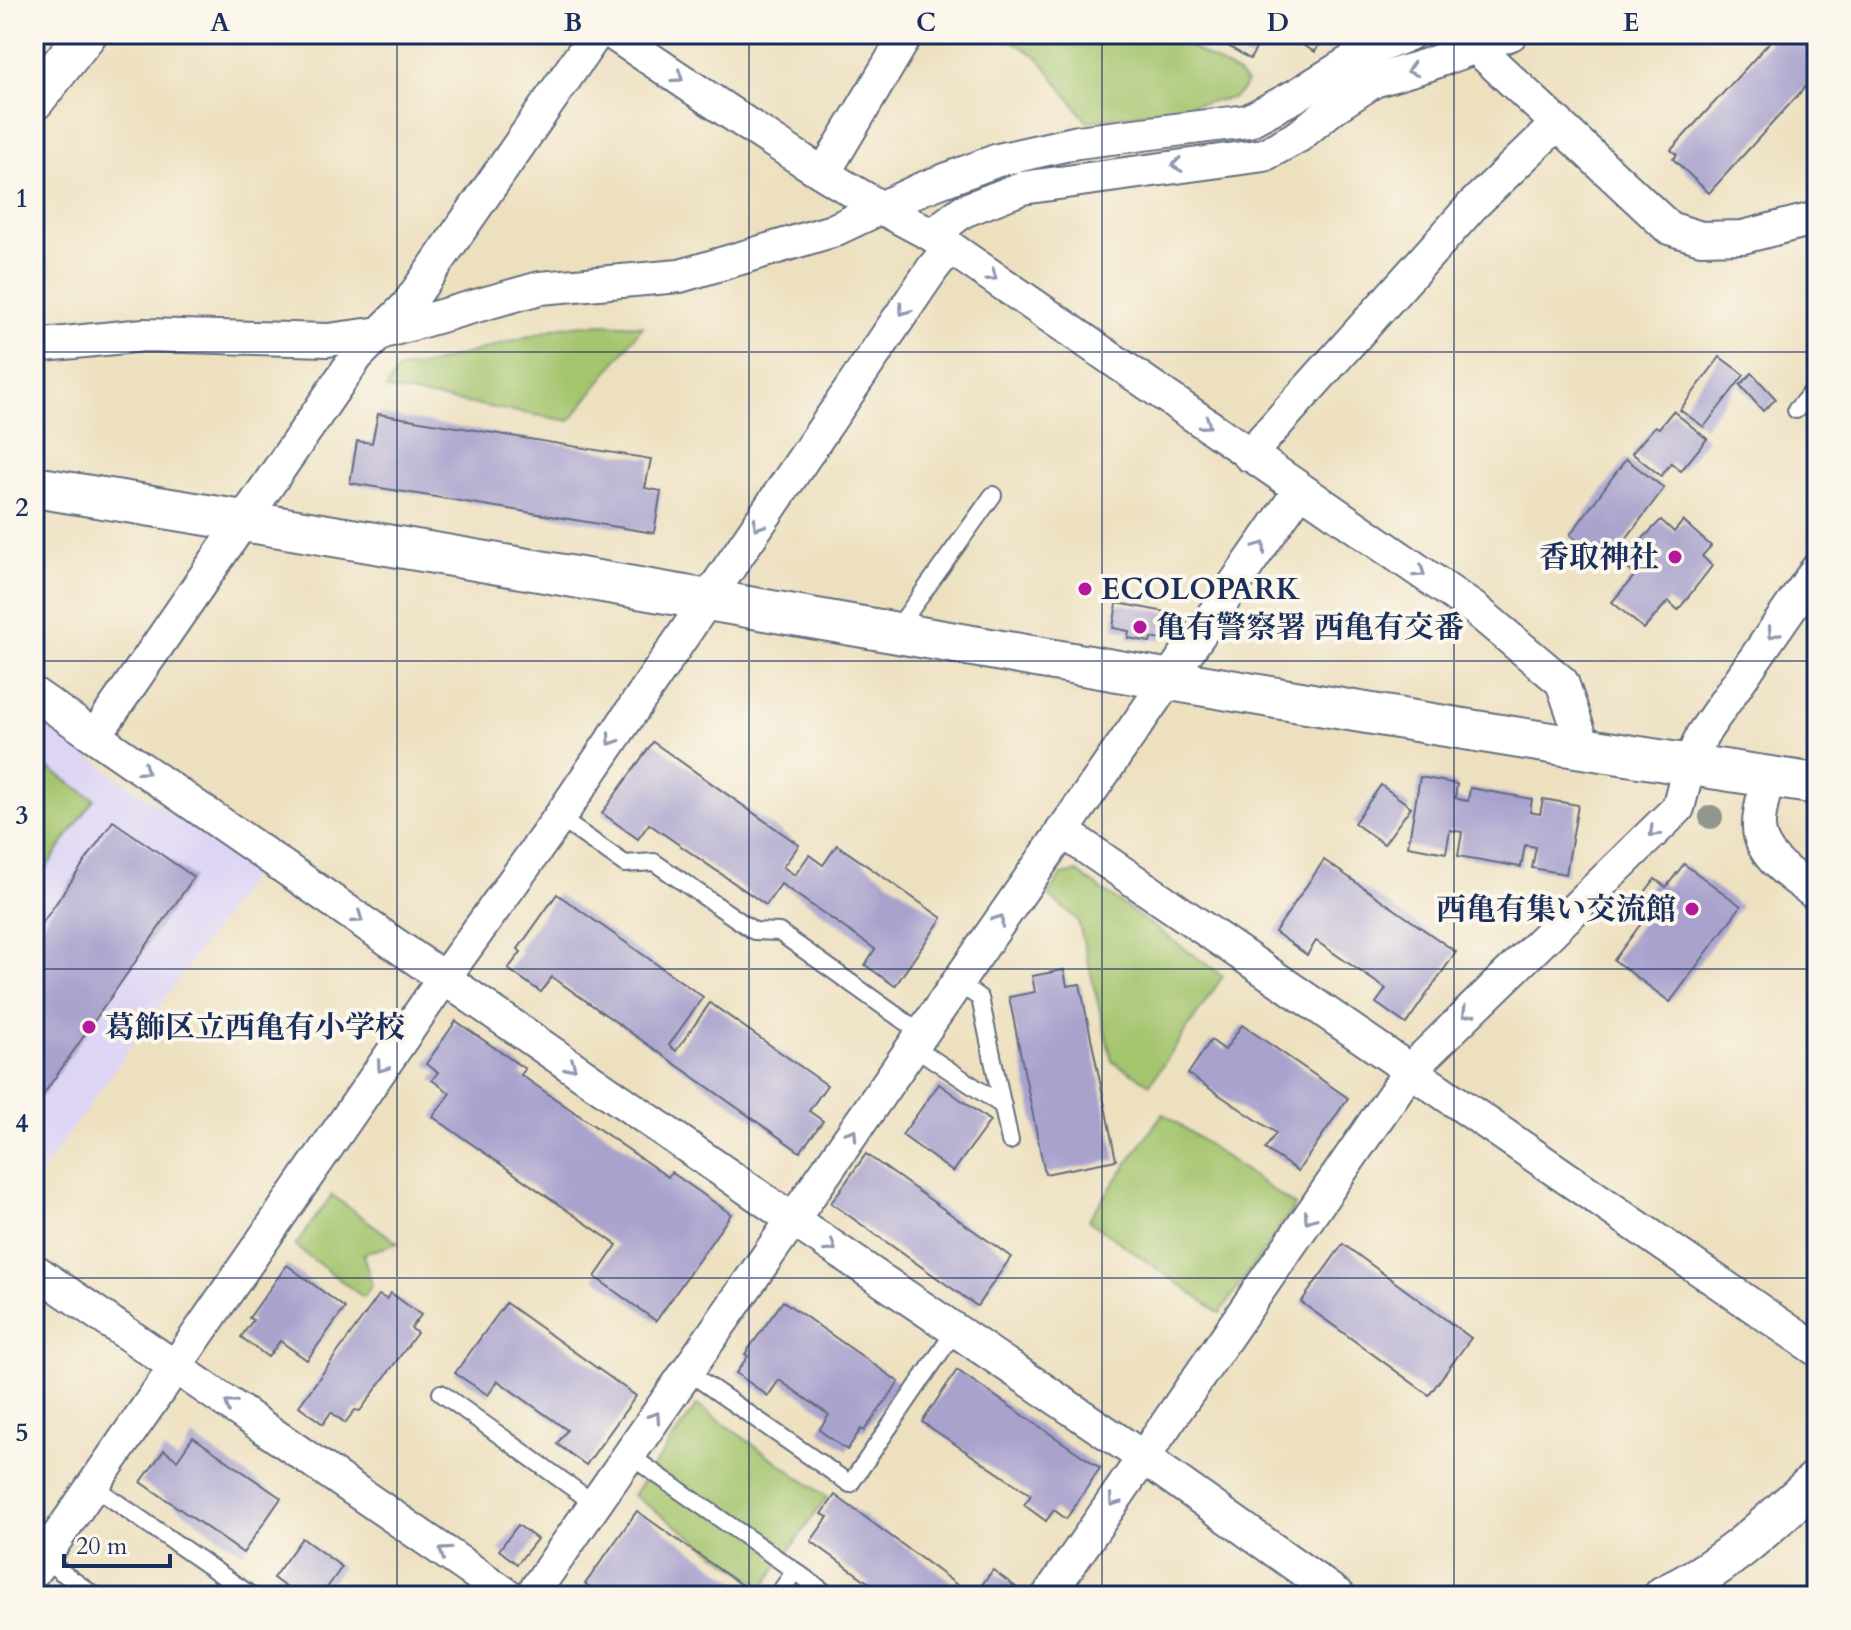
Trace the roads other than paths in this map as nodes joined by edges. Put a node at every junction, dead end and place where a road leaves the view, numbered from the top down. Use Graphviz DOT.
graph roads {
  1 [pos="86,34"];
  2 [pos="596,34"];
  3 [pos="613,34"];
  4 [pos="907,34"];
  5 [pos="1409,34"];
  6 [pos="1511,34"];
  7 [pos="1469,40"];
  8 [pos="39,84"];
  9 [pos="1558,123"];
  10 [pos="824,173"];
  11 [pos="880,207"];
  12 [pos="1817,218"];
  13 [pos="941,241"];
  14 [pos="380,333"];
  15 [pos="34,346"];
  16 [pos="1817,386"];
  17 [pos="1796,410"];
  18 [pos="1249,455"];
  19 [pos="34,487"];
  20 [pos="1300,490"];
  21 [pos="993,495"];
  22 [pos="242,521"];
  23 [pos="1817,569"];
  24 [pos="708,601"];
  25 [pos="896,632"];
  26 [pos="1169,678"];
  27 [pos="34,694"];
  28 [pos="95,736"];
  29 [pos="1585,749"];
  30 [pos="1689,766"];
  31 [pos="1768,776"];
  32 [pos="1817,784"];
  33 [pos="559,818"];
  34 [pos="1062,831"];
  35 [pos="1817,895"];
  36 [pos="444,978"];
  37 [pos="956,982"];
  38 [pos="917,1040"];
  39 [pos="1411,1069"];
  40 [pos="1003,1106"];
  41 [pos="1010,1141"];
  42 [pos="793,1220"];
  43 [pos="34,1270"];
  44 [pos="955,1331"];
  45 [pos="1817,1350"];
  46 [pos="175,1367"];
  47 [pos="687,1371"];
  48 [pos="441,1393"];
  49 [pos="629,1455"];
  50 [pos="1144,1458"];
  51 [pos="1817,1480"];
  52 [pos="93,1486"];
  53 [pos="595,1504"];
  54 [pos="38,1564"];
  55 [pos="795,1571"];
  56 [pos="1675,1593"];
  57 [pos="95,1596"];
  58 [pos="252,1596"];
  59 [pos="509,1596"];
  60 [pos="531,1596"];
  61 [pos="777,1596"];
  62 [pos="830,1596"];
  63 [pos="1048,1596"];
  64 [pos="1339,1596"];
  1 -- 8 [label="street"];
  2 -- 14 [label="street"];
  3 -- 10 [label="street, one-way"];
  4 -- 10 [label="street"];
  5 -- 11 [label="street"];
  6 -- 7 [label="street"];
  7 -- 9 [label="street"];
  7 -- 13 [label="street, one-way"];
  9 -- 12 [label="street"];
  9 -- 18 [label="street"];
  10 -- 11 [label="street"];
  11 -- 13 [label="street"];
  11 -- 14 [label="street"];
  13 -- 18 [label="street, one-way"];
  13 -- 24 [label="street, one-way"];
  14 -- 15 [label="street"];
  14 -- 22 [label="street"];
  16 -- 17 [label="lane"];
  18 -- 20 [label="street"];
  19 -- 22 [label="street"];
  26 -- 20 [label="street, one-way"];
  20 -- 29 [label="street, one-way"];
  21 -- 25 [label="lane"];
  22 -- 24 [label="street"];
  22 -- 28 [label="street"];
  23 -- 30 [label="street, one-way"];
  24 -- 25 [label="street"];
  24 -- 33 [label="street, one-way"];
  25 -- 26 [label="street"];
  26 -- 29 [label="street"];
  26 -- 34 [label="street"];
  27 -- 28 [label="street"];
  28 -- 36 [label="street, one-way"];
  29 -- 30 [label="street"];
  30 -- 31 [label="street"];
  30 -- 39 [label="street, one-way"];
  31 -- 32 [label="street"];
  31 -- 35 [label="street"];
  33 -- 36 [label="street"];
  33 -- 38 [label="lane"];
  37 -- 34 [label="street, one-way"];
  34 -- 39 [label="street"];
  36 -- 42 [label="street, one-way"];
  36 -- 46 [label="street, one-way"];
  37 -- 38 [label="street"];
  37 -- 40 [label="lane"];
  38 -- 40 [label="lane"];
  42 -- 38 [label="street, one-way"];
  39 -- 45 [label="street"];
  39 -- 50 [label="street, one-way"];
  40 -- 41 [label="lane"];
  42 -- 44 [label="street, one-way"];
  42 -- 47 [label="street"];
  43 -- 46 [label="street"];
  44 -- 47 [label="lane"];
  44 -- 50 [label="street"];
  46 -- 52 [label="street"];
  59 -- 46 [label="street, one-way"];
  49 -- 47 [label="street, one-way"];
  48 -- 53 [label="lane"];
  49 -- 53 [label="street"];
  49 -- 55 [label="lane"];
  50 -- 63 [label="street, one-way"];
  50 -- 64 [label="street"];
  51 -- 56 [label="street"];
  52 -- 54 [label="street"];
  52 -- 58 [label="lane"];
  53 -- 60 [label="street"];
  54 -- 57 [label="lane"];
  55 -- 61 [label="lane"];
  55 -- 62 [label="lane"];
}
